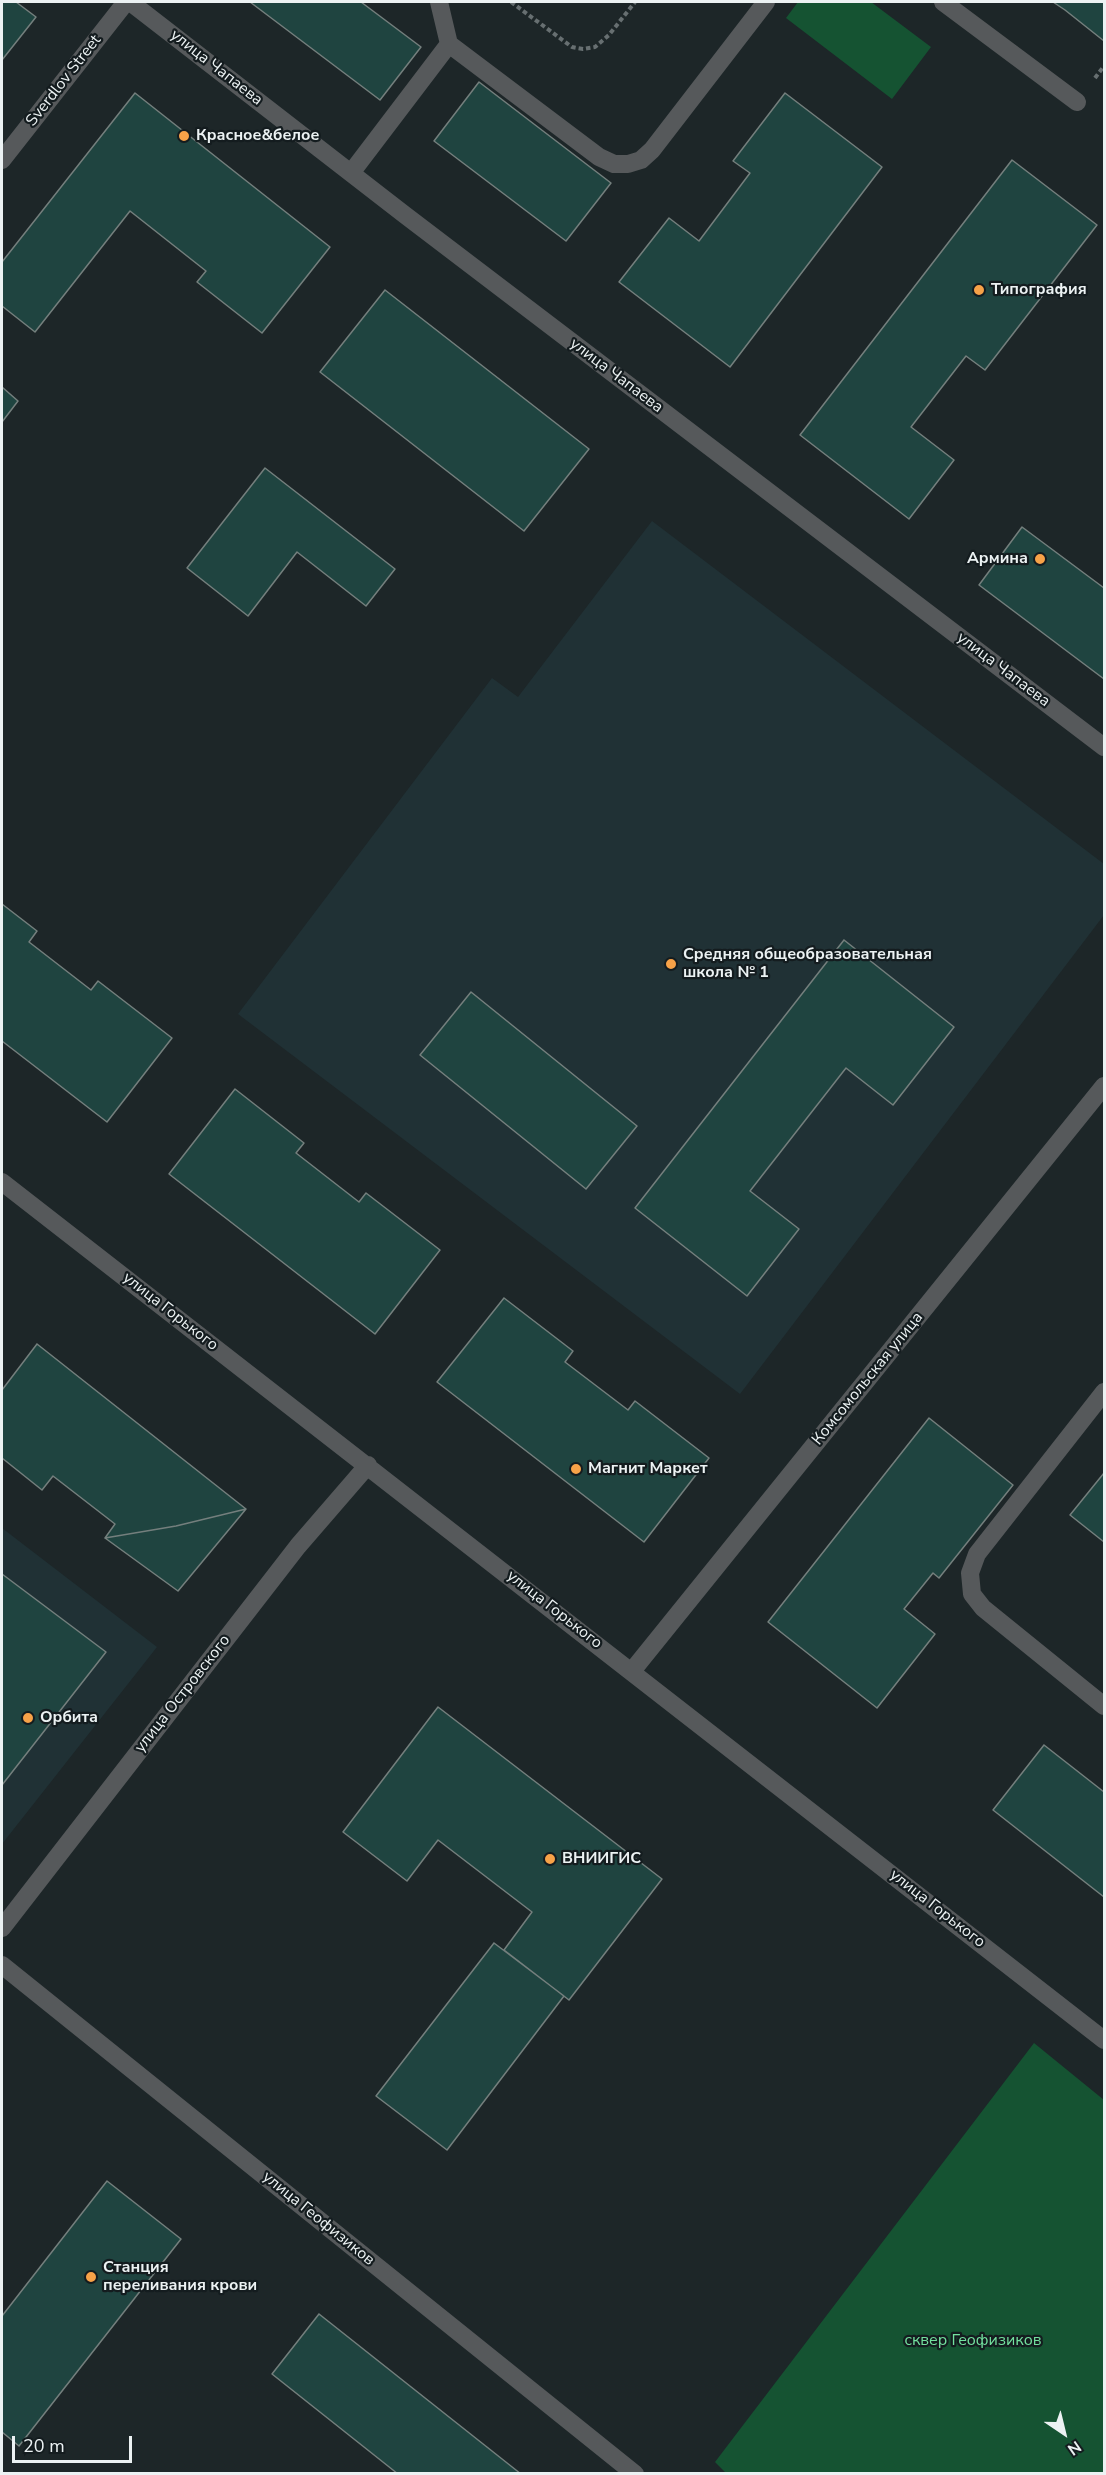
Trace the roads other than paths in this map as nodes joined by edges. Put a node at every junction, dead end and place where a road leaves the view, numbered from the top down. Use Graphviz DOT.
graph roads {
  1 [pos="128,2"];
  2 [pos="439,2"];
  3 [pos="766,2"];
  4 [pos="943,2"];
  5 [pos="449,44"];
  6 [pos="1077,102"];
  7 [pos="2,160"];
  8 [pos="351,173"];
  9 [pos="1104,747"];
  10 [pos="1104,1086"];
  11 [pos="2,1182"];
  12 [pos="1104,1392"];
  13 [pos="368,1464"];
  14 [pos="632,1671"];
  15 [pos="1104,1706"];
  16 [pos="2,1928"];
  17 [pos="2,1965"];
  18 [pos="1104,2040"];
  19 [pos="635,2474"];
  1 -- 7 [label="street, Sverdlov Street"];
  1 -- 8 [label="street, улица Чапаева"];
  2 -- 5 [label="street"];
  3 -- 5 [label="street"];
  4 -- 6 [label="street"];
  5 -- 8 [label="street"];
  8 -- 9 [label="street, улица Чапаева"];
  10 -- 14 [label="street, Комсомольская улица"];
  11 -- 13 [label="street, улица Горького"];
  12 -- 15 [label="street"];
  13 -- 14 [label="street, улица Горького"];
  13 -- 16 [label="street, улица Островского"];
  14 -- 18 [label="street, улица Горького"];
  17 -- 19 [label="street, улица Геофизиков"];
}
